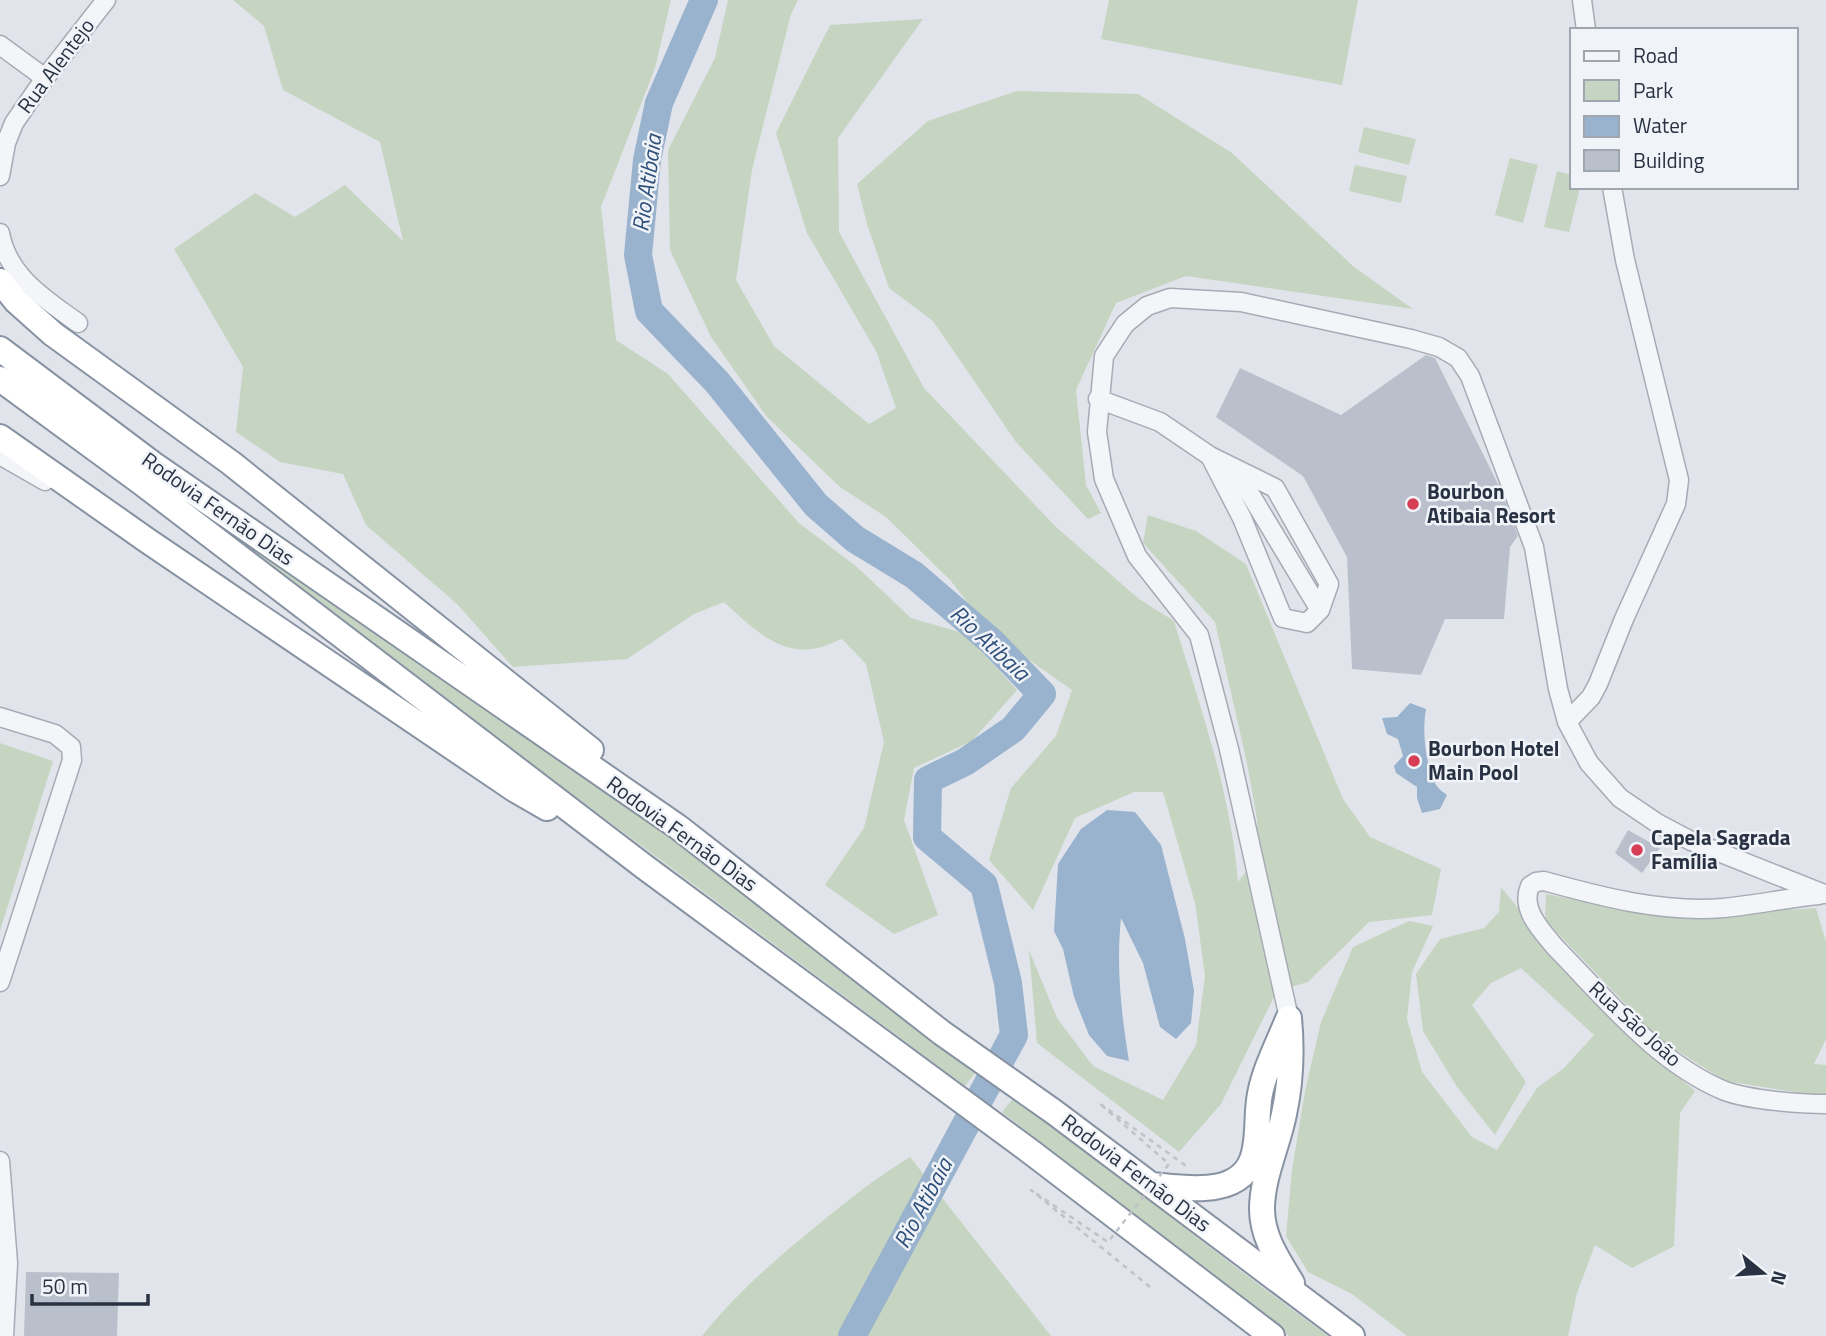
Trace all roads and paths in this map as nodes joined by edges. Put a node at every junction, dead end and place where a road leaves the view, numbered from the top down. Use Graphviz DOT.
graph roads {
  1 [pos="106,0"];
  2 [pos="1582,0"];
  3 [pos="1586,28"];
  4 [pos="0,45"];
  5 [pos="45,78"];
  6 [pos="0,176"];
  7 [pos="1612,189"];
  8 [pos="0,233"];
  9 [pos="0,281"];
  10 [pos="78,323"];
  11 [pos="0,349"];
  12 [pos="0,379"];
  13 [pos="1098,399"];
  14 [pos="1,455"];
  15 [pos="1210,456"];
  16 [pos="0,717"];
  17 [pos="1567,722"];
  18 [pos="678,827"];
  19 [pos="646,868"];
  20 [pos="1825,894"];
  21 [pos="0,982"];
  22 [pos="1289,1018"];
  23 [pos="1826,1104"];
  24 [pos="0,1161"];
  25 [pos="1189,1168"];
  26 [pos="1152,1185"];
  27 [pos="1150,1287"];
  28 [pos="1300,1296"];
  29 [pos="4,1336"];
  30 [pos="1272,1336"];
  31 [pos="1352,1336"];
  1 -- 5 [label="street, Rua Alentejo"];
  2 -- 3 [label="street"];
  4 -- 5 [label="street"];
  5 -- 6 [label="street, Rua Alentejo"];
  7 -- 17 [label="street"];
  8 -- 10 [label="street"];
  9 -- 18 [label="highway"];
  11 -- 18 [label="highway, Rodovia Fernão Dias"];
  12 -- 19 [label="highway, Rodovia Fernão Dias"];
  13 -- 15 [label="street"];
  13 -- 17 [label="street"];
  13 -- 22 [label="street"];
  14 -- 19 [label="highway"];
  15 -- 15 [label="street"];
  16 -- 21 [label="street"];
  17 -- 20 [label="street"];
  18 -- 26 [label="highway, Rodovia Fernão Dias"];
  19 -- 30 [label="highway, Rodovia Fernão Dias"];
  20 -- 23 [label="street, Rua São João"];
  22 -- 26 [label="highway"];
  22 -- 28 [label="highway"];
  24 -- 29 [label="street"];
  25 -- 27 [label="path, bridge"];
  26 -- 28 [label="highway, Rodovia Fernão Dias"];
  28 -- 31 [label="highway, Rodovia Fernão Dias"];
}
